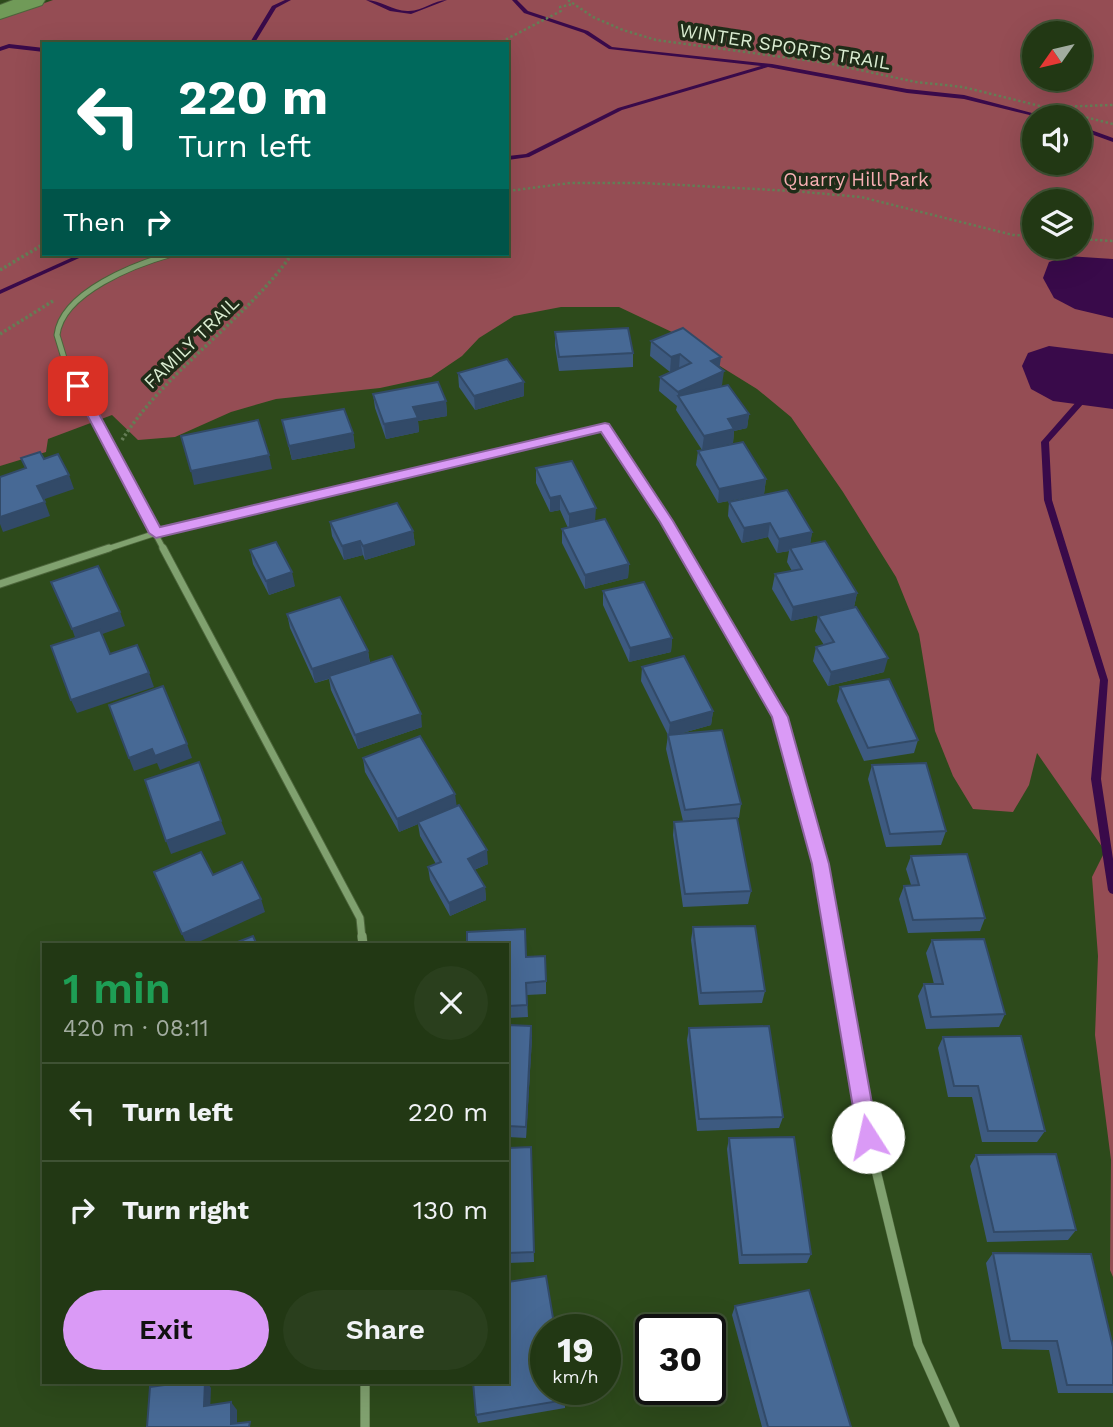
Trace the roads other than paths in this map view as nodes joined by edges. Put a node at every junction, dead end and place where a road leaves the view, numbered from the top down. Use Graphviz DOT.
graph roads {
  1 [pos="34,0"];
  2 [pos="0,12"];
  3 [pos="166,256"];
  4 [pos="156,533"];
  5 [pos="0,584"];
  6 [pos="363,943"];
  7 [pos="365,1384"];
  8 [pos="365,1427"];
  9 [pos="955,1427"];
  1 -- 2 [label="main road"];
  3 -- 4 [label="street"];
  4 -- 5 [label="street"];
  4 -- 6 [label="street"];
  4 -- 9 [label="street"];
  7 -- 8 [label="street"];
}
